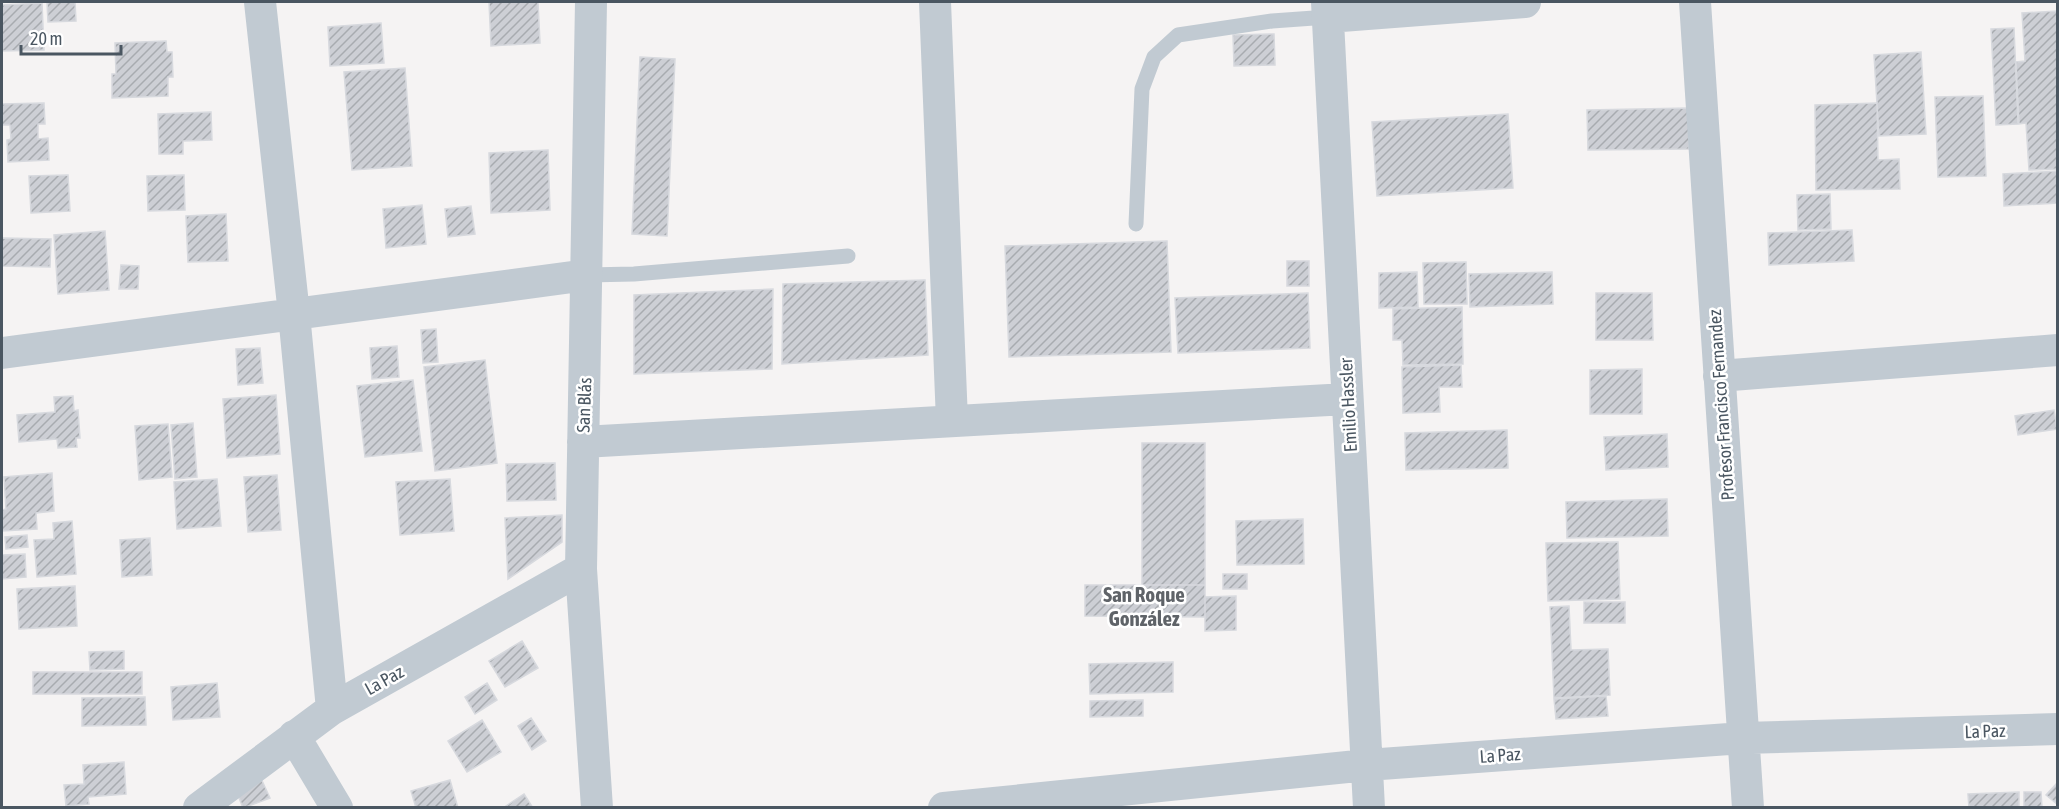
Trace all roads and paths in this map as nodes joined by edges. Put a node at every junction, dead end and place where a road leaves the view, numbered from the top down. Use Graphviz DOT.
graph roads {
  1 [pos="260,2"];
  2 [pos="591,2"];
  3 [pos="935,2"];
  4 [pos="1525,2"];
  5 [pos="1695,2"];
  6 [pos="1327,9"];
  7 [pos="1136,224"];
  8 [pos="848,256"];
  9 [pos="587,275"];
  10 [pos="294,315"];
  11 [pos="2058,350"];
  12 [pos="2,353"];
  13 [pos="1719,376"];
  14 [pos="1347,399"];
  15 [pos="952,421"];
  16 [pos="583,442"];
  17 [pos="581,569"];
  18 [pos="332,709"];
  19 [pos="2058,729"];
  20 [pos="294,736"];
  21 [pos="1743,738"];
  22 [pos="1367,765"];
  23 [pos="993,806"];
  24 [pos="199,807"];
  25 [pos="337,807"];
  26 [pos="597,807"];
  27 [pos="944,807"];
  28 [pos="1369,807"];
  29 [pos="1748,807"];
  1 -- 10 [label="street"];
  2 -- 9 [label="street, San Blás"];
  3 -- 15 [label="street"];
  4 -- 6 [label="street"];
  5 -- 13 [label="street, Profesor Francisco Fernandez"];
  6 -- 7 [label="lane"];
  6 -- 14 [label="street, Emilio Hassler"];
  8 -- 9 [label="lane"];
  9 -- 10 [label="street"];
  9 -- 16 [label="street, San Blás"];
  10 -- 12 [label="street"];
  10 -- 18 [label="street"];
  11 -- 13 [label="street"];
  13 -- 21 [label="street, Profesor Francisco Fernandez"];
  14 -- 15 [label="street"];
  14 -- 22 [label="street, Emilio Hassler"];
  15 -- 16 [label="street"];
  16 -- 17 [label="street, San Blás"];
  17 -- 18 [label="street, La Paz"];
  17 -- 26 [label="street, San Blás"];
  18 -- 20 [label="street, La Paz"];
  19 -- 21 [label="street, La Paz"];
  20 -- 24 [label="street, La Paz"];
  20 -- 25 [label="street"];
  21 -- 22 [label="street, La Paz"];
  21 -- 29 [label="street, Profesor Francisco Fernandez"];
  22 -- 23 [label="street, La Paz"];
  22 -- 28 [label="street, Emilio Hassler"];
  23 -- 27 [label="street, La Paz"];
}
